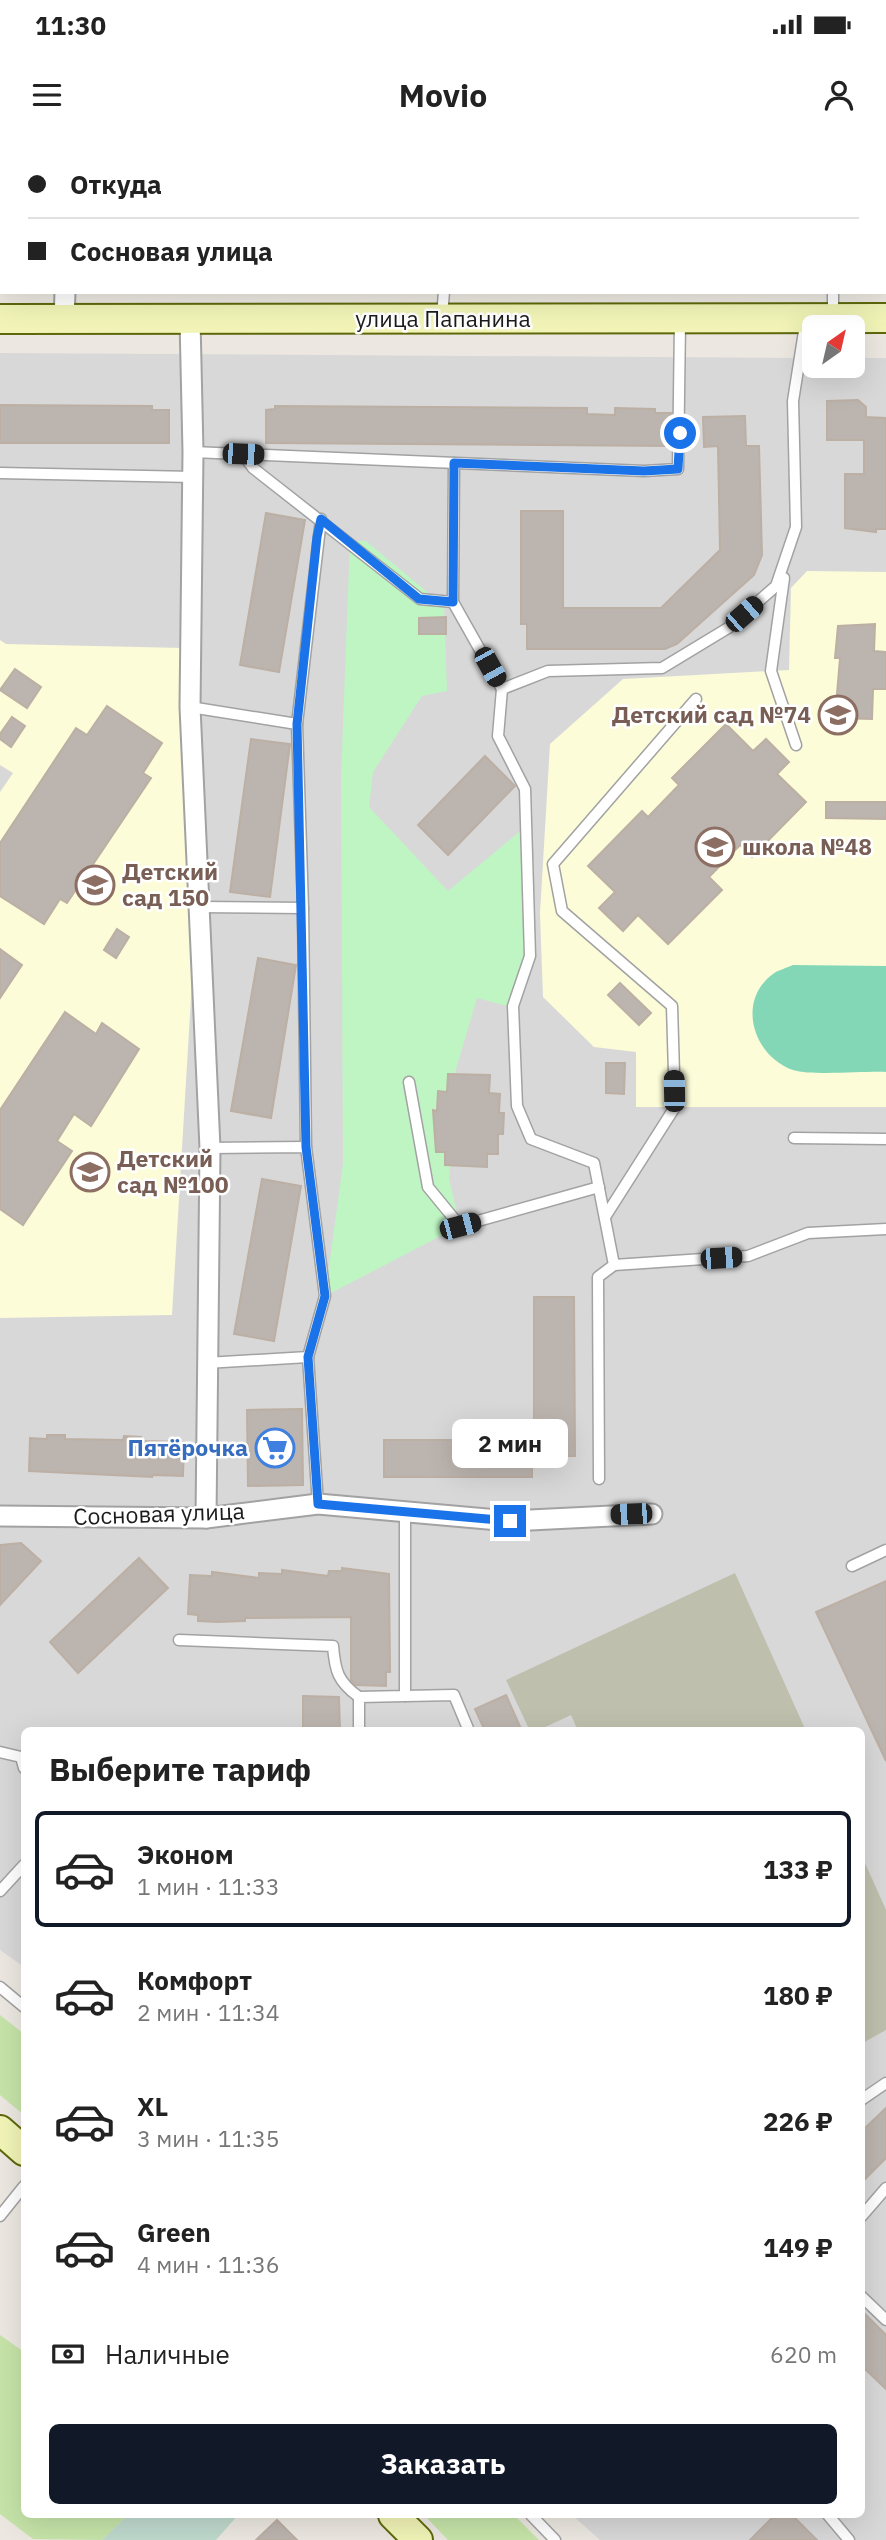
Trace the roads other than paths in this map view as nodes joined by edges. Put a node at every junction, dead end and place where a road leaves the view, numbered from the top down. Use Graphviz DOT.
graph roads {
  1 [pos="64,306"];
  2 [pos="443,306"];
  3 [pos="824,310"];
  4 [pos="886,318"];
  5 [pos="0,319"];
  6 [pos="680,319"];
  7 [pos="190,320"];
  8 [pos="193,452"];
  9 [pos="243,454"];
  10 [pos="454,463"];
  11 [pos="0,473"];
  12 [pos="193,477"];
  13 [pos="321,519"];
  14 [pos="787,553"];
  15 [pos="453,602"];
  16 [pos="502,689"];
  17 [pos="696,699"];
  18 [pos="190,707"];
  19 [pos="297,724"];
  20 [pos="796,745"];
  21 [pos="198,907"];
  22 [pos="303,908"];
  23 [pos="409,1082"];
  24 [pos="794,1138"];
  25 [pos="886,1139"];
  26 [pos="306,1147"];
  27 [pos="209,1148"];
  28 [pos="599,1187"];
  29 [pos="605,1217"];
  30 [pos="886,1229"];
  31 [pos="614,1265"];
  32 [pos="308,1357"];
  33 [pos="205,1363"];
  34 [pos="599,1479"];
  35 [pos="318,1504"];
  36 [pos="405,1511"];
  37 [pos="652,1514"];
  38 [pos="0,1516"];
  39 [pos="206,1518"];
  40 [pos="886,1550"];
  41 [pos="852,1566"];
  42 [pos="178,1640"];
  43 [pos="405,1696"];
  44 [pos="359,1697"];
  45 [pos="359,1727"];
  46 [pos="467,1727"];
  47 [pos="0,1752"];
  48 [pos="21,1757"];
  49 [pos="21,1868"];
  50 [pos="0,1891"];
  51 [pos="0,1987"];
  52 [pos="21,2004"];
  53 [pos="886,2083"];
  54 [pos="865,2097"];
  55 [pos="0,2130"];
  56 [pos="21,2148"];
  57 [pos="886,2188"];
  58 [pos="21,2190"];
  59 [pos="865,2212"];
  60 [pos="0,2216"];
  61 [pos="865,2300"];
  62 [pos="886,2320"];
  63 [pos="396,2518"];
  64 [pos="534,2518"];
  65 [pos="831,2518"];
  66 [pos="418,2540"];
  67 [pos="555,2540"];
  68 [pos="849,2540"];
  1 -- 5 [label="street, улица Папанина"];
  1 -- 7 [label="street, улица Папанина"];
  2 -- 6 [label="street, улица Папанина"];
  2 -- 7 [label="street, улица Папанина"];
  3 -- 4 [label="street, улица Папанина"];
  3 -- 6 [label="street, улица Папанина"];
  3 -- 14 [label="lane"];
  6 -- 10 [label="lane"];
  7 -- 8 [label="street"];
  8 -- 9 [label="lane"];
  8 -- 12 [label="street"];
  9 -- 10 [label="lane"];
  9 -- 13 [label="lane"];
  10 -- 15 [label="lane"];
  11 -- 12 [label="lane"];
  12 -- 18 [label="street"];
  13 -- 15 [label="lane"];
  13 -- 19 [label="lane"];
  14 -- 16 [label="lane"];
  14 -- 20 [label="lane"];
  15 -- 16 [label="lane"];
  16 -- 28 [label="lane"];
  17 -- 29 [label="lane"];
  18 -- 19 [label="lane"];
  18 -- 21 [label="street"];
  19 -- 22 [label="lane"];
  21 -- 22 [label="lane"];
  21 -- 27 [label="street"];
  22 -- 26 [label="lane"];
  23 -- 28 [label="lane"];
  24 -- 25 [label="lane"];
  26 -- 27 [label="lane"];
  26 -- 32 [label="lane"];
  27 -- 33 [label="street"];
  28 -- 29 [label="lane"];
  29 -- 31 [label="lane"];
  30 -- 31 [label="lane"];
  31 -- 34 [label="lane"];
  32 -- 33 [label="lane"];
  32 -- 35 [label="lane"];
  33 -- 39 [label="street"];
  35 -- 36 [label="street, Сосновая улица"];
  35 -- 39 [label="street, Сосновая улица"];
  36 -- 37 [label="street, Сосновая улица"];
  36 -- 43 [label="lane"];
  38 -- 39 [label="street, Сосновая улица"];
  40 -- 41 [label="lane"];
  42 -- 44 [label="lane"];
  43 -- 44 [label="lane"];
  43 -- 46 [label="lane"];
  44 -- 45 [label="lane"];
  47 -- 48 [label="lane"];
  49 -- 50 [label="lane"];
  51 -- 52 [label="lane"];
  53 -- 54 [label="lane"];
  55 -- 56 [label="street"];
  57 -- 59 [label="lane"];
  58 -- 60 [label="lane"];
  61 -- 62 [label="lane"];
  63 -- 66 [label="street"];
  64 -- 67 [label="lane"];
  65 -- 68 [label="lane"];
}
